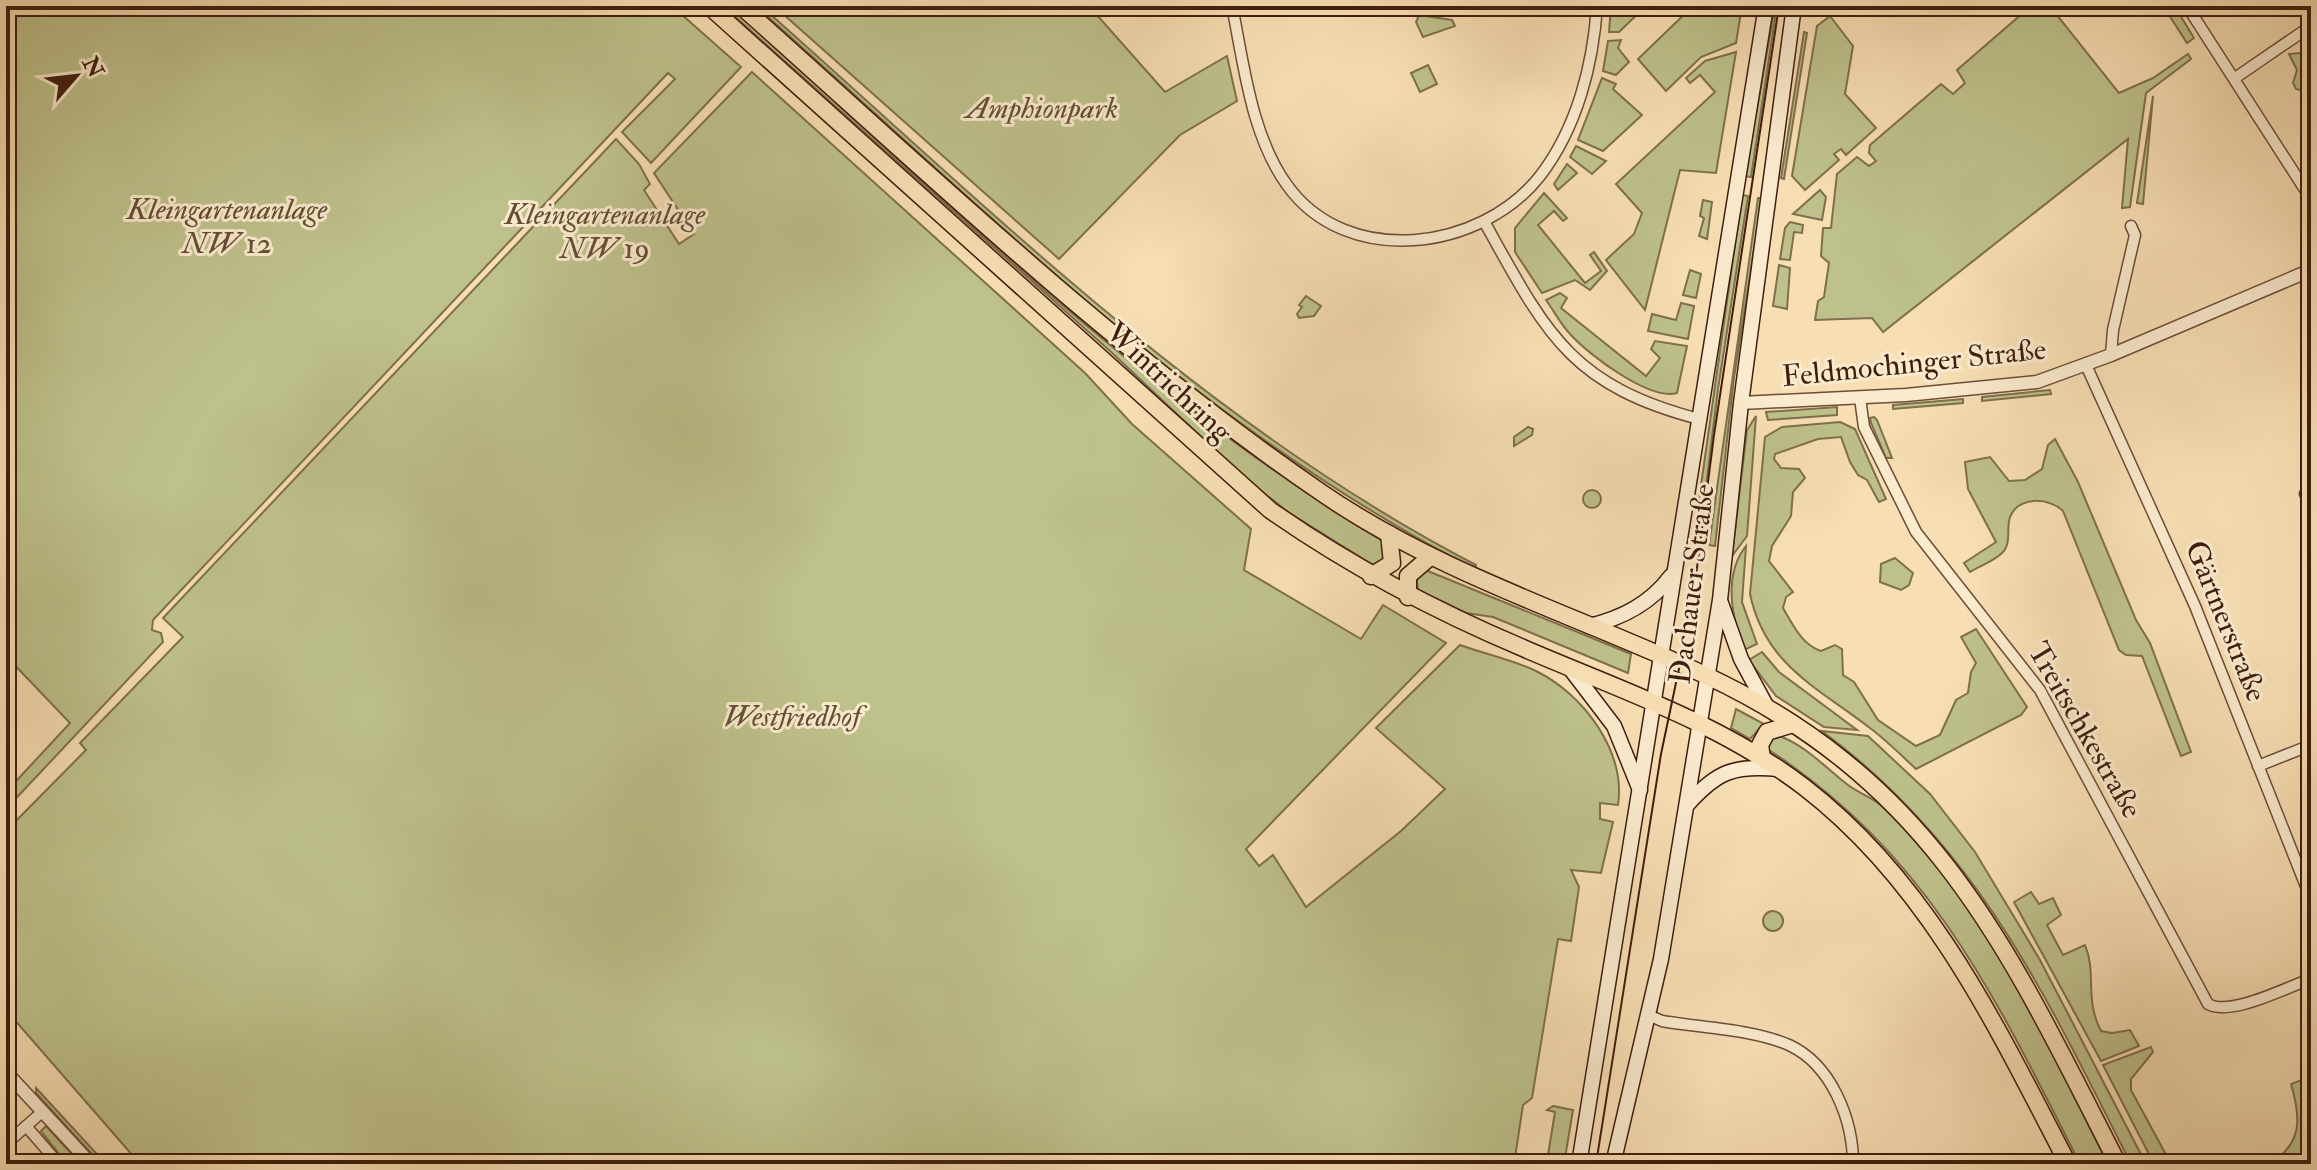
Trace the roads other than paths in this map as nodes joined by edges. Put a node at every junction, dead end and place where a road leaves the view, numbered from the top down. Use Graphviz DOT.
graph roads {
  1 [pos="709,6"];
  2 [pos="741,6"];
  3 [pos="1232,6"];
  4 [pos="1597,6"];
  5 [pos="1766,6"];
  6 [pos="1794,6"];
  7 [pos="2187,6"];
  8 [pos="2311,26"];
  9 [pos="2235,78"];
  10 [pos="2311,199"];
  11 [pos="1485,223"];
  12 [pos="2131,226"];
  13 [pos="2311,270"];
  14 [pos="2111,355"];
  15 [pos="2086,365"];
  16 [pos="1860,398"];
  17 [pos="1741,403"];
  18 [pos="1699,419"];
  19 [pos="1389,534"];
  20 [pos="1430,557"];
  21 [pos="1673,573"];
  22 [pos="1371,576"];
  23 [pos="1408,597"];
  24 [pos="1720,600"];
  25 [pos="1589,626"];
  26 [pos="1661,656"];
  27 [pos="1569,667"];
  28 [pos="1707,676"];
  29 [pos="1655,702"];
  30 [pos="1768,709"];
  31 [pos="1700,722"];
  32 [pos="1793,724"];
  33 [pos="2311,745"];
  34 [pos="1762,758"];
  35 [pos="2258,766"];
  36 [pos="1779,769"];
  37 [pos="1641,794"];
  38 [pos="1686,805"];
  39 [pos="2311,899"];
  40 [pos="2311,979"];
  41 [pos="1648,1015"];
  42 [pos="6,1072"];
  43 [pos="42,1112"];
  44 [pos="26,1126"];
  45 [pos="6,1144"];
  46 [pos="59,1164"];
  47 [pos="91,1164"];
  48 [pos="1579,1164"];
  49 [pos="1613,1164"];
  50 [pos="1853,1164"];
  51 [pos="2068,1164"];
  52 [pos="2118,1164"];
  1 -- 22 [label="main road, Wintrichring"];
  2 -- 19 [label="main road, Wintrichring"];
  3 -- 11 [label="street"];
  4 -- 11 [label="street"];
  5 -- 18 [label="main road, Dachauer Straße"];
  6 -- 17 [label="main road, Dachauer Straße"];
  7 -- 9 [label="street"];
  8 -- 9 [label="street"];
  9 -- 10 [label="street"];
  11 -- 18 [label="street"];
  12 -- 14 [label="street"];
  13 -- 14 [label="street, Feldmochinger Straße"];
  14 -- 15 [label="street, Feldmochinger Straße"];
  15 -- 16 [label="street, Feldmochinger Straße"];
  15 -- 35 [label="street, Gärtnerstraße"];
  16 -- 17 [label="street, Feldmochinger Straße"];
  16 -- 40 [label="street, Treitschkestraße"];
  17 -- 24 [label="main road, Dachauer Straße"];
  18 -- 21 [label="main road, Dachauer Straße"];
  19 -- 20 [label="main road, Wintrichring"];
  19 -- 22 [label="main road"];
  20 -- 23 [label="main road"];
  20 -- 25 [label="main road, Wintrichring"];
  21 -- 25 [label="main road"];
  21 -- 26 [label="main road, Dachauer Straße"];
  22 -- 23 [label="main road, Wintrichring"];
  23 -- 27 [label="main road, Wintrichring"];
  24 -- 28 [label="main road, Dachauer Straße"];
  24 -- 30 [label="main road"];
  25 -- 26 [label="main road, Wintrichring"];
  26 -- 28 [label="main road, Wintrichring"];
  26 -- 29 [label="main road, Dachauer Straße"];
  27 -- 29 [label="main road, Wintrichring"];
  27 -- 37 [label="main road"];
  28 -- 30 [label="main road, Wintrichring"];
  28 -- 31 [label="main road, Dachauer Straße"];
  29 -- 31 [label="main road, Wintrichring"];
  29 -- 37 [label="main road, Dachauer Straße"];
  30 -- 32 [label="main road, Wintrichring"];
  31 -- 34 [label="main road, Wintrichring"];
  31 -- 38 [label="main road, Dachauer Straße"];
  32 -- 34 [label="main road"];
  32 -- 52 [label="main road, Wintrichring"];
  33 -- 35 [label="street"];
  34 -- 36 [label="main road, Wintrichring"];
  35 -- 39 [label="street, Gärtnerstraße"];
  36 -- 38 [label="main road"];
  36 -- 51 [label="main road, Wintrichring"];
  37 -- 48 [label="main road, Dachauer Straße"];
  38 -- 41 [label="main road, Dachauer Straße"];
  41 -- 49 [label="main road, Dachauer Straße"];
  41 -- 50 [label="street"];
  42 -- 43 [label="street"];
  43 -- 44 [label="street"];
  43 -- 47 [label="street"];
  44 -- 45 [label="street"];
  44 -- 46 [label="street"];
}
